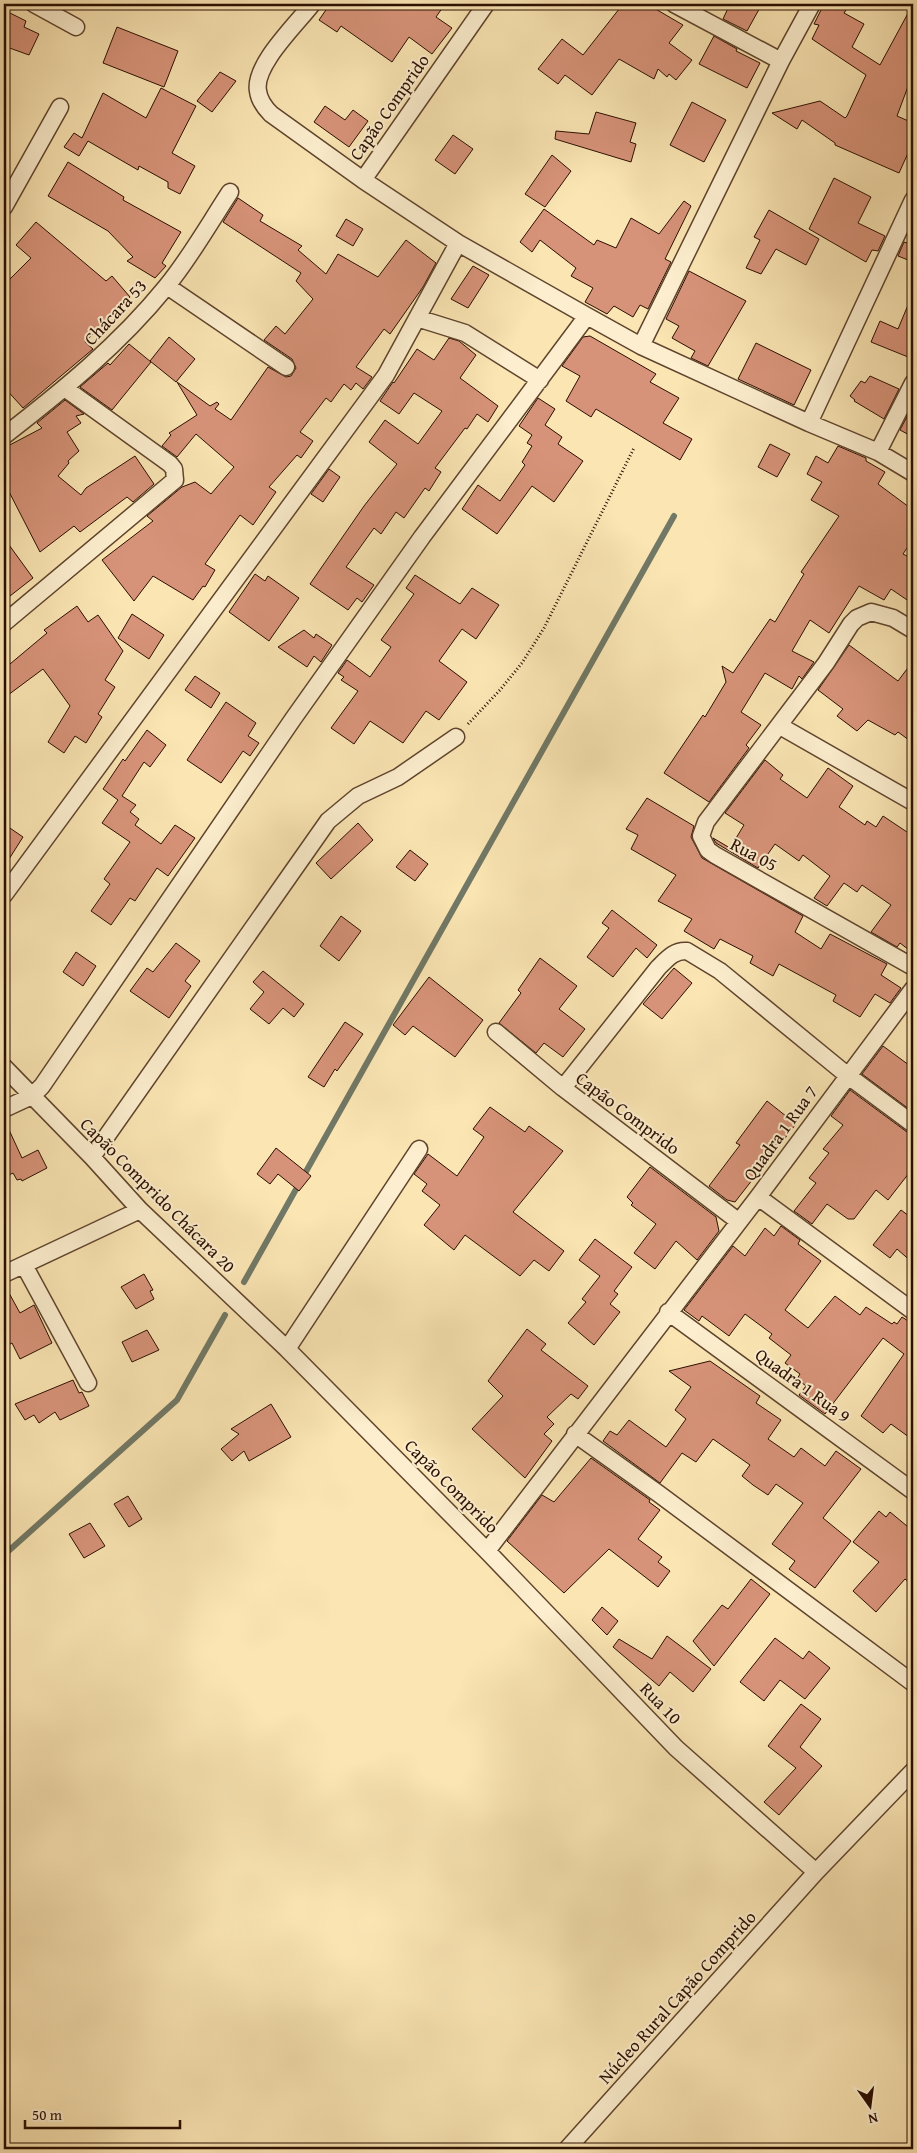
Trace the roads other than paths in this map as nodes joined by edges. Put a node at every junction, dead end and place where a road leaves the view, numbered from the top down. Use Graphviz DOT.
graph roads {
  1 [pos="34,4"];
  2 [pos="312,4"];
  3 [pos="486,4"];
  4 [pos="674,4"];
  5 [pos="812,4"];
  6 [pos="76,27"];
  7 [pos="781,61"];
  8 [pos="60,107"];
  9 [pos="363,180"];
  10 [pos="230,192"];
  11 [pos="913,200"];
  12 [pos="4,207"];
  13 [pos="458,243"];
  14 [pos="167,286"];
  15 [pos="587,316"];
  16 [pos="417,318"];
  17 [pos="641,346"];
  18 [pos="286,367"];
  19 [pos="540,380"];
  20 [pos="913,383"];
  21 [pos="66,389"];
  22 [pos="809,423"];
  23 [pos="4,436"];
  24 [pos="878,452"];
  25 [pos="913,473"];
  26 [pos="4,623"];
  27 [pos="913,630"];
  28 [pos="780,726"];
  29 [pos="456,737"];
  30 [pos="913,802"];
  31 [pos="4,895"];
  32 [pos="913,967"];
  33 [pos="913,989"];
  34 [pos="496,1032"];
  35 [pos="4,1066"];
  36 [pos="847,1076"];
  37 [pos="563,1088"];
  38 [pos="32,1096"];
  39 [pos="4,1110"];
  40 [pos="913,1124"];
  41 [pos="419,1149"];
  42 [pos="92,1157"];
  43 [pos="758,1197"];
  44 [pos="140,1210"];
  45 [pos="738,1221"];
  46 [pos="24,1265"];
  47 [pos="4,1274"];
  48 [pos="913,1311"];
  49 [pos="668,1312"];
  50 [pos="287,1349"];
  51 [pos="88,1383"];
  52 [pos="575,1434"];
  53 [pos="913,1492"];
  54 [pos="487,1551"];
  55 [pos="913,1683"];
  56 [pos="913,1771"];
  57 [pos="816,1872"];
  58 [pos="567,2149"];
  1 -- 6 [label="street"];
  2 -- 9 [label="street, Capão Comprido"];
  3 -- 9 [label="street, Capão Comprido"];
  4 -- 7 [label="street"];
  5 -- 7 [label="street"];
  7 -- 17 [label="street"];
  8 -- 12 [label="street"];
  9 -- 13 [label="street"];
  10 -- 14 [label="street, Chácara 53"];
  11 -- 22 [label="street"];
  13 -- 15 [label="street"];
  13 -- 16 [label="street"];
  14 -- 18 [label="street"];
  14 -- 21 [label="street, Chácara 53"];
  15 -- 17 [label="street"];
  15 -- 19 [label="street"];
  16 -- 19 [label="street"];
  16 -- 31 [label="street"];
  17 -- 22 [label="street"];
  19 -- 38 [label="street"];
  20 -- 24 [label="street"];
  21 -- 23 [label="street, Chácara 53"];
  21 -- 26 [label="street"];
  22 -- 24 [label="street"];
  24 -- 25 [label="street"];
  27 -- 28 [label="street, Rua 05"];
  28 -- 30 [label="street"];
  28 -- 32 [label="street, Rua 05"];
  29 -- 42 [label="street"];
  33 -- 36 [label="street, Quadra 1 Rua 7"];
  34 -- 37 [label="street, Capão Comprido"];
  35 -- 38 [label="street, Capão Comprido Chácara 20"];
  36 -- 37 [label="street"];
  36 -- 40 [label="street"];
  36 -- 43 [label="street, Quadra 1 Rua 7"];
  37 -- 45 [label="street, Capão Comprido"];
  38 -- 39 [label="street"];
  38 -- 42 [label="street, Capão Comprido Chácara 20"];
  41 -- 50 [label="street"];
  42 -- 44 [label="street, Capão Comprido Chácara 20"];
  43 -- 45 [label="street, Capão Comprido"];
  43 -- 48 [label="street, Quadra 1 Rua 7"];
  44 -- 46 [label="street"];
  44 -- 50 [label="street, Capão Comprido Chácara 20"];
  45 -- 49 [label="street, Capão Comprido"];
  46 -- 47 [label="street"];
  46 -- 51 [label="street"];
  49 -- 52 [label="street, Capão Comprido"];
  49 -- 53 [label="street, Quadra 1 Rua 9"];
  50 -- 54 [label="street, Capão Comprido"];
  52 -- 54 [label="street, Capão Comprido"];
  52 -- 55 [label="street"];
  54 -- 57 [label="street, Rua 10"];
  56 -- 57 [label="street, Núcleo Rural Capão Comprido"];
  57 -- 58 [label="street, Núcleo Rural Capão Comprido"];
}
